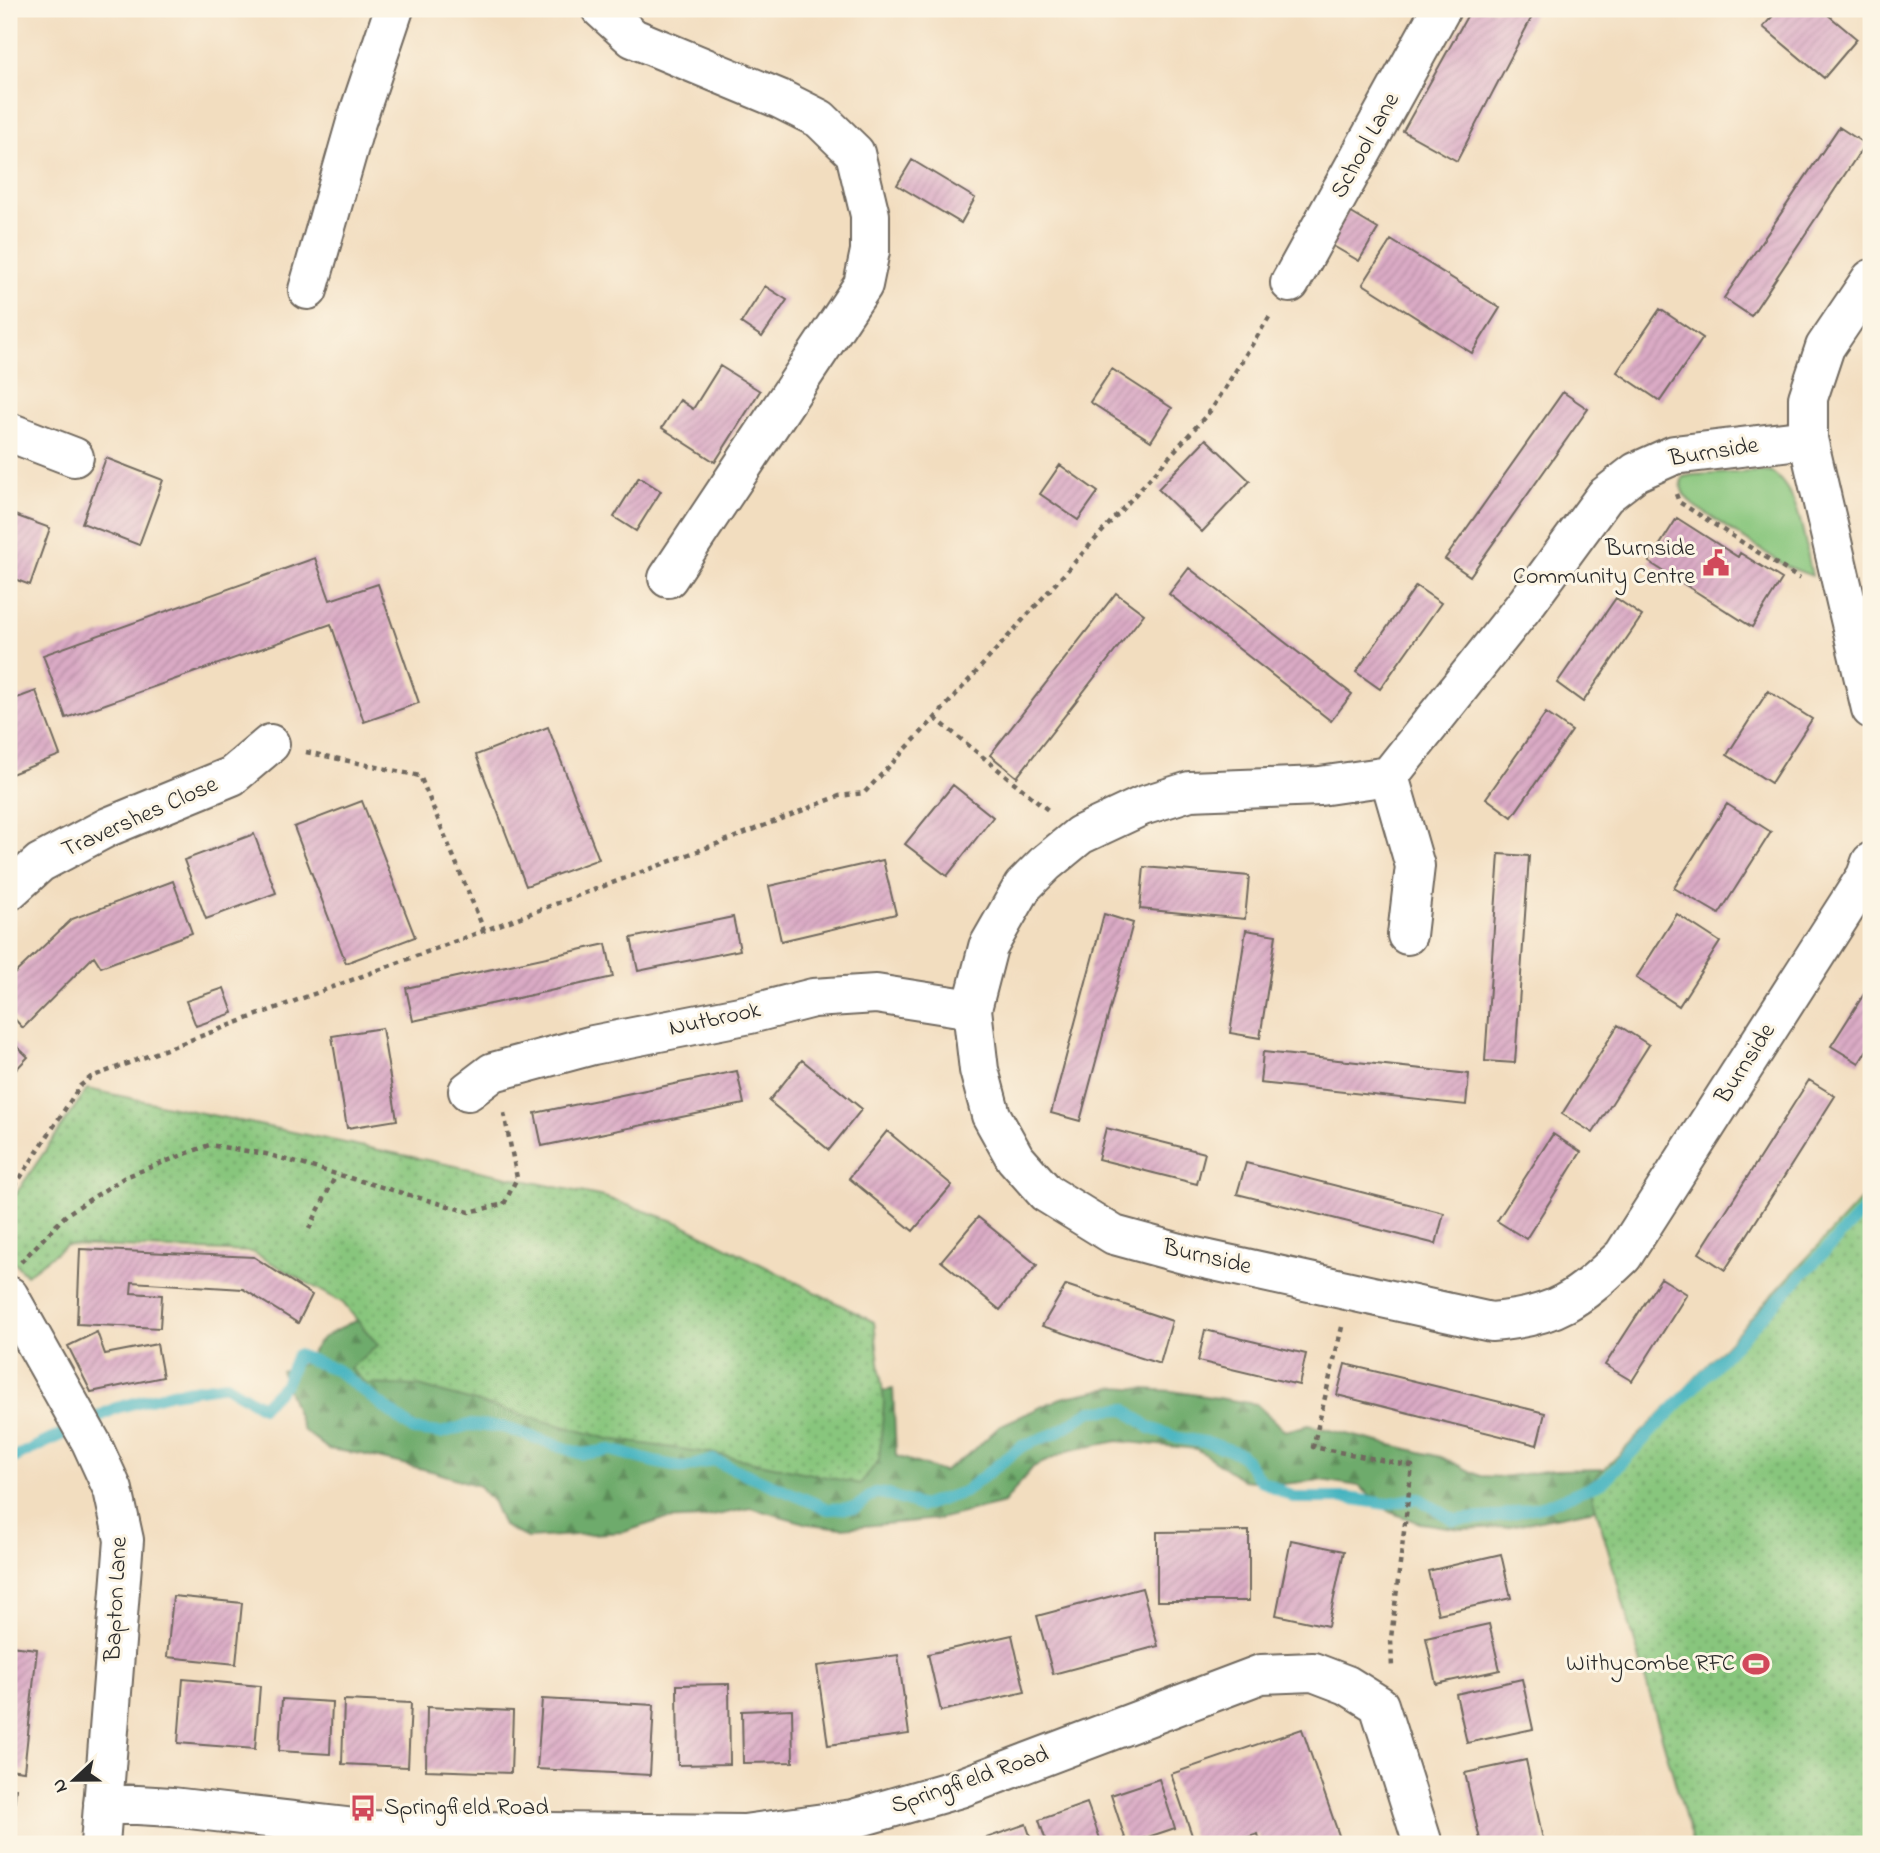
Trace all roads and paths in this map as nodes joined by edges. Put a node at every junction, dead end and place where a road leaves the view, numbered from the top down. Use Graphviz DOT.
graph roads {
  1 [pos="394,9"];
  2 [pos="601,9"];
  3 [pos="1441,9"];
  4 [pos="1871,279"];
  5 [pos="1290,283"];
  6 [pos="308,290"];
  7 [pos="9,432"];
  8 [pos="1808,439"];
  9 [pos="74,457"];
  10 [pos="1663,460"];
  11 [pos="668,578"];
  12 [pos="1847,605"];
  13 [pos="1871,709"];
  14 [pos="935,718"];
  15 [pos="270,744"];
  16 [pos="1390,776"];
  17 [pos="1080,835"];
  18 [pos="1871,862"];
  19 [pos="9,891"];
  20 [pos="484,930"];
  21 [pos="1407,935"];
  22 [pos="972,1009"];
  23 [pos="480,1081"];
  24 [pos="336,1175"];
  25 [pos="9,1195"];
  26 [pos="309,1229"];
  27 [pos="12,1283"];
  28 [pos="1351,1293"];
  29 [pos="1379,1705"];
  30 [pos="103,1804"];
  31 [pos="100,1844"];
  32 [pos="1423,1844"];
  1 -- 6 [label="street"];
  2 -- 11 [label="street"];
  3 -- 5 [label="street, School Lane"];
  4 -- 8 [label="street"];
  5 -- 14 [label="path"];
  7 -- 9 [label="street"];
  8 -- 10 [label="street, Burnside"];
  8 -- 12 [label="street"];
  10 -- 12 [label="path"];
  10 -- 16 [label="street, Burnside"];
  12 -- 13 [label="street"];
  14 -- 17 [label="path"];
  14 -- 20 [label="path"];
  15 -- 19 [label="street, Travershes Close"];
  15 -- 20 [label="path"];
  16 -- 17 [label="street, Burnside"];
  16 -- 21 [label="street"];
  17 -- 22 [label="street, Burnside"];
  18 -- 28 [label="street, Burnside"];
  20 -- 25 [label="path"];
  22 -- 23 [label="street, Nutbrook"];
  22 -- 28 [label="street, Burnside"];
  23 -- 24 [label="path"];
  24 -- 26 [label="path"];
  24 -- 27 [label="path"];
  27 -- 30 [label="street, Bapton Lane"];
  28 -- 29 [label="path"];
  29 -- 30 [label="street, Springfield Road"];
  29 -- 32 [label="street"];
  30 -- 31 [label="street, Bapton Lane"];
}
